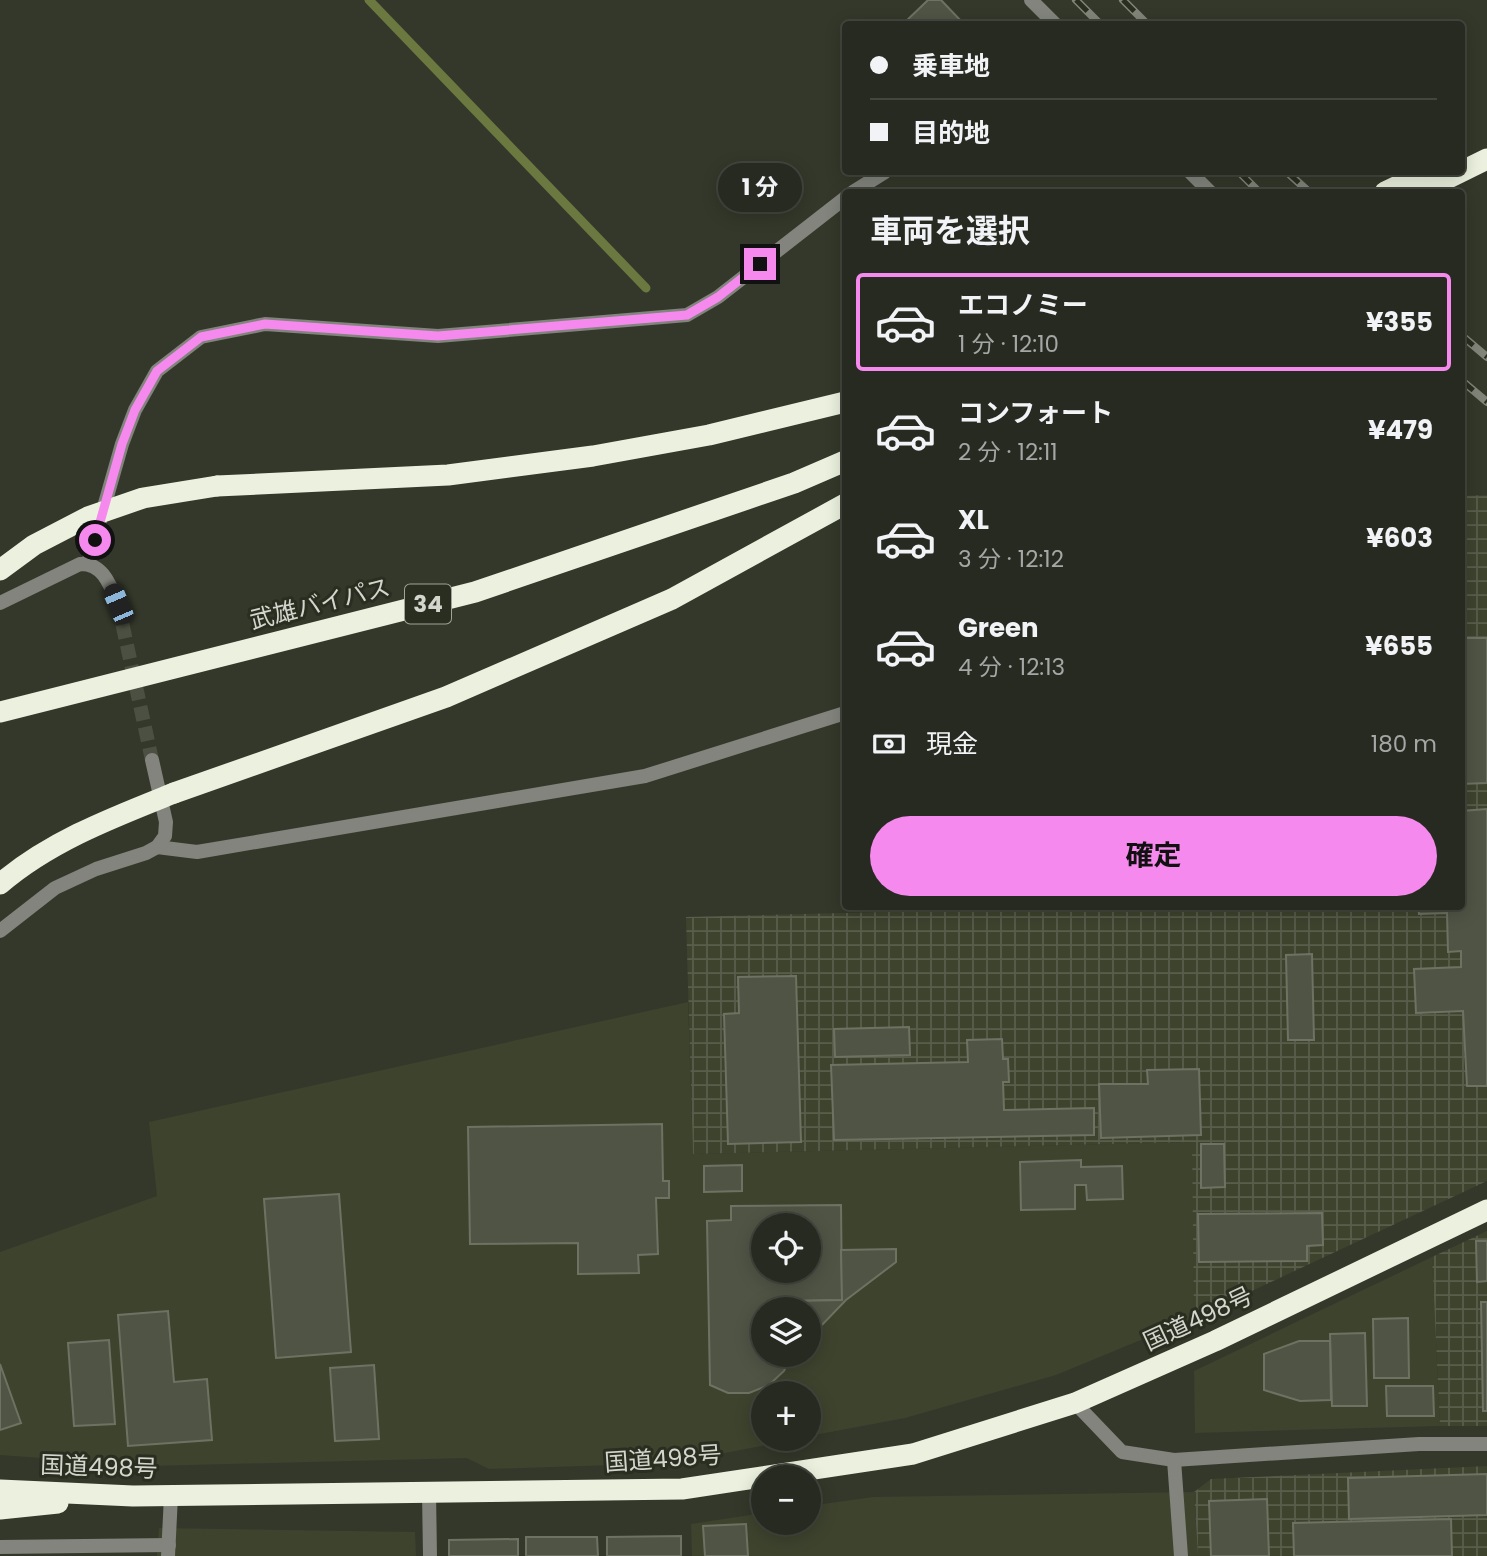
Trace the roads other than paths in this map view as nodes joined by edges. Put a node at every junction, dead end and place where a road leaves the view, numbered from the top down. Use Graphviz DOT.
graph roads {
  1 [pos="1031,0"];
  2 [pos="1052,21"];
  3 [pos="1487,147"];
  4 [pos="1465,156"];
  5 [pos="1487,159"];
  6 [pos="1465,170"];
  7 [pos="880,175"];
  8 [pos="1193,175"];
  9 [pos="1421,175"];
  10 [pos="1455,175"];
  11 [pos="858,189"];
  12 [pos="1207,189"];
  13 [pos="1391,189"];
  14 [pos="1426,189"];
  15 [pos="842,200"];
  16 [pos="842,403"];
  17 [pos="842,462"];
  18 [pos="842,506"];
  19 [pos="88,564"];
  20 [pos="0,570"];
  21 [pos="0,603"];
  22 [pos="118,604"];
  23 [pos="0,712"];
  24 [pos="842,714"];
  25 [pos="152,760"];
  26 [pos="157,847"];
  27 [pos="0,884"];
  28 [pos="0,931"];
  29 [pos="1487,1209"];
  30 [pos="1075,1403"];
  31 [pos="1487,1444"];
  32 [pos="1174,1460"];
  33 [pos="0,1489"];
  34 [pos="429,1492"];
  35 [pos="133,1496"];
  36 [pos="171,1496"];
  37 [pos="0,1509"];
  38 [pos="0,1547"];
  39 [pos="169,1550"];
  40 [pos="430,1556"];
  41 [pos="1181,1556"];
  1 -- 2 [label="street"];
  3 -- 4 [label="highway"];
  5 -- 6 [label="highway"];
  7 -- 11 [label="street"];
  8 -- 12 [label="street"];
  9 -- 13 [label="highway"];
  10 -- 14 [label="highway"];
  15 -- 19 [label="street"];
  16 -- 20 [label="highway, bridge"];
  17 -- 23 [label="highway, 武雄バイパス / 34"];
  18 -- 27 [label="highway, bridge"];
  19 -- 21 [label="street"];
  19 -- 22 [label="street"];
  24 -- 26 [label="street"];
  25 -- 26 [label="street"];
  26 -- 28 [label="street"];
  29 -- 30 [label="highway, 国道498号"];
  30 -- 32 [label="street"];
  30 -- 34 [label="highway, 国道498号"];
  31 -- 32 [label="street"];
  32 -- 41 [label="street"];
  33 -- 35 [label="highway, 国道498号"];
  34 -- 36 [label="highway, 国道498号"];
  34 -- 40 [label="street"];
  35 -- 36 [label="highway, 国道498号"];
  35 -- 37 [label="highway"];
  36 -- 39 [label="street"];
  38 -- 39 [label="street"];
}
